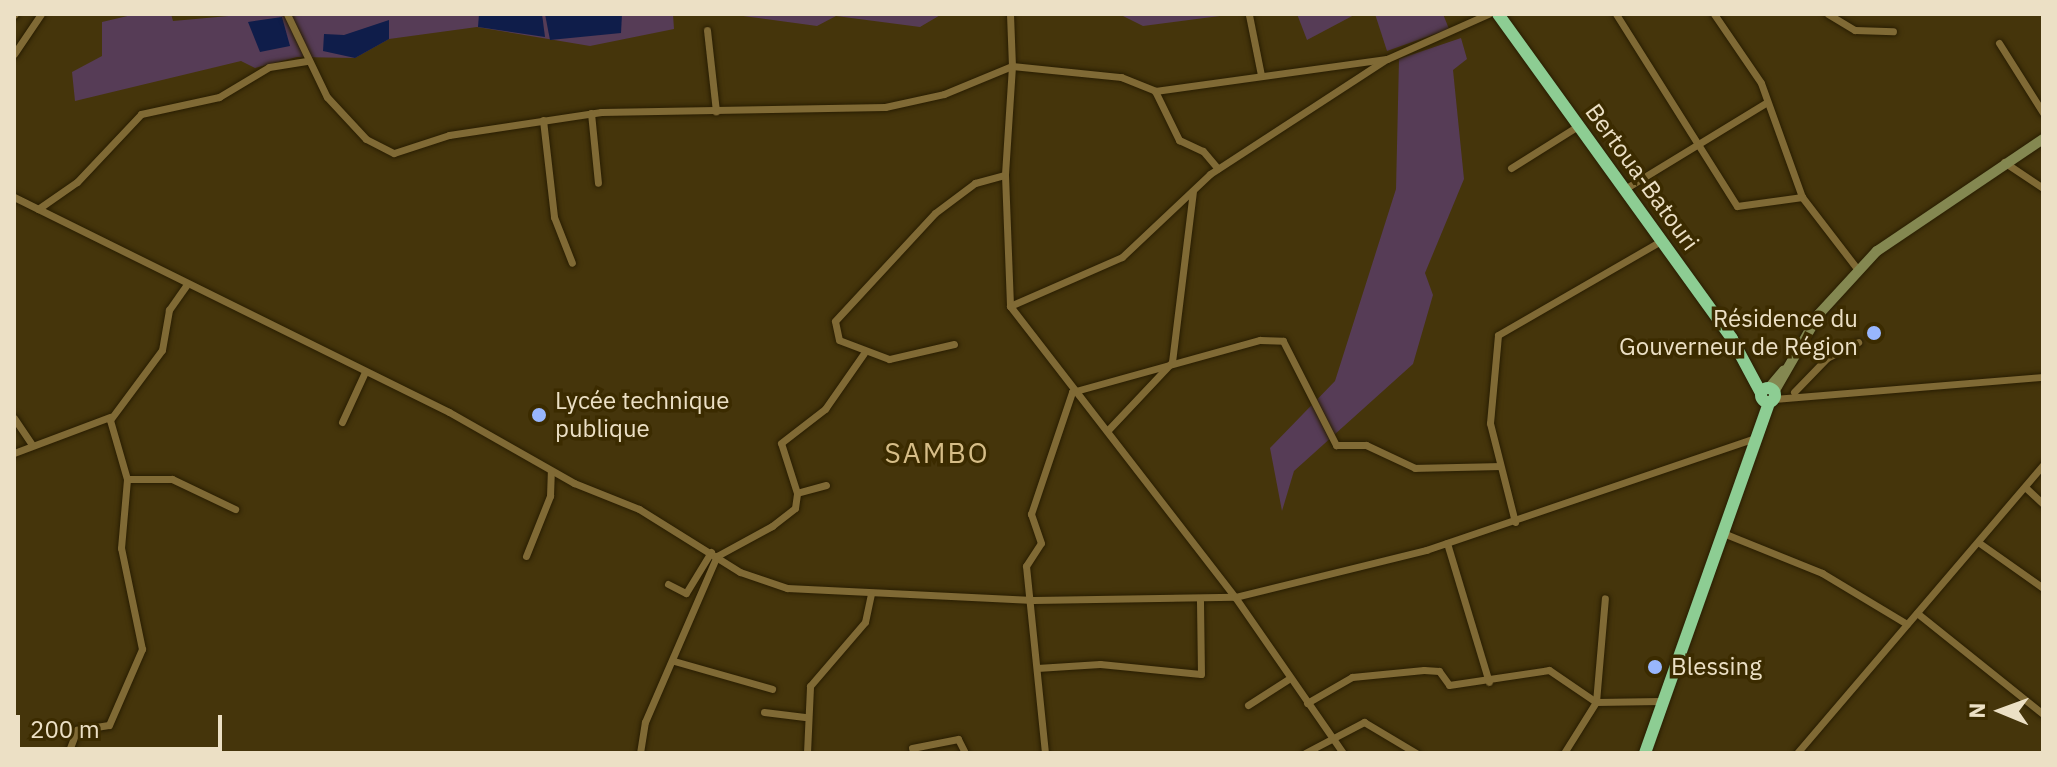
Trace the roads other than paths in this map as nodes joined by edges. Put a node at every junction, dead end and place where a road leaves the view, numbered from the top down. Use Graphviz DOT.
graph roads {
  1 [pos="41,14"];
  2 [pos="287,14"];
  3 [pos="1010,14"];
  4 [pos="1488,14"];
  5 [pos="1498,14"];
  6 [pos="1616,14"];
  7 [pos="1714,14"];
  8 [pos="1828,14"];
  9 [pos="1249,15"];
  10 [pos="707,30"];
  11 [pos="1893,31"];
  12 [pos="1999,43"];
  13 [pos="14,54"];
  14 [pos="1387,59"];
  15 [pos="307,61"];
  16 [pos="1012,66"];
  17 [pos="1261,75"];
  18 [pos="1155,91"];
  19 [pos="1767,102"];
  20 [pos="716,112"];
  21 [pos="591,113"];
  22 [pos="2043,113"];
  23 [pos="543,120"];
  24 [pos="1578,126"];
  25 [pos="1702,139"];
  26 [pos="2043,139"];
  27 [pos="2004,162"];
  28 [pos="1511,168"];
  29 [pos="1218,169"];
  30 [pos="1005,175"];
  31 [pos="598,183"];
  32 [pos="2043,188"];
  33 [pos="1193,190"];
  34 [pos="1623,190"];
  35 [pos="14,197"];
  36 [pos="1802,197"];
  37 [pos="38,209"];
  38 [pos="1661,241"];
  39 [pos="572,263"];
  40 [pos="1858,270"];
  41 [pos="186,286"];
  42 [pos="1010,306"];
  43 [pos="1858,342"];
  44 [pos="954,344"];
  45 [pos="864,353"];
  46 [pos="1172,362"];
  47 [pos="365,372"];
  48 [pos="2043,377"];
  49 [pos="1072,392"];
  50 [pos="1794,392"];
  51 [pos="1769,395"];
  52 [pos="1802,396"];
  53 [pos="110,417"];
  54 [pos="14,418"];
  55 [pos="342,422"];
  56 [pos="1108,430"];
  57 [pos="1758,431"];
  58 [pos="32,445"];
  59 [pos="14,453"];
  60 [pos="2043,465"];
  61 [pos="1498,466"];
  62 [pos="551,471"];
  63 [pos="127,479"];
  64 [pos="826,485"];
  65 [pos="2025,487"];
  66 [pos="797,493"];
  67 [pos="2043,504"];
  68 [pos="235,509"];
  69 [pos="1515,522"];
  70 [pos="1723,533"];
  71 [pos="1978,542"];
  72 [pos="1447,543"];
  73 [pos="714,554"];
  74 [pos="526,556"];
  75 [pos="668,584"];
  76 [pos="2043,588"];
  77 [pos="871,594"];
  78 [pos="1235,597"];
  79 [pos="1200,598"];
  80 [pos="1605,598"];
  81 [pos="1033,600"];
  82 [pos="1917,613"];
  83 [pos="1907,624"];
  84 [pos="674,661"];
  85 [pos="1037,668"];
  86 [pos="1290,678"];
  87 [pos="1489,682"];
  88 [pos="772,689"];
  89 [pos="1660,701"];
  90 [pos="1596,702"];
  91 [pos="1307,703"];
  92 [pos="1248,705"];
  93 [pos="764,712"];
  94 [pos="2043,714"];
  95 [pos="805,717"];
  96 [pos="1331,738"];
  97 [pos="912,748"];
  98 [pos="68,753"];
  99 [pos="640,753"];
  100 [pos="807,753"];
  101 [pos="965,753"];
  102 [pos="1045,753"];
  103 [pos="1305,753"];
  104 [pos="1343,753"];
  105 [pos="1416,753"];
  106 [pos="1564,753"];
  107 [pos="1645,753"];
  108 [pos="1797,753"];
  1 -- 13 [label="street"];
  2 -- 15 [label="street"];
  3 -- 16 [label="street"];
  4 -- 14 [label="street"];
  5 -- 24 [label="highway, Bertoua-Batouri"];
  6 -- 25 [label="street"];
  7 -- 19 [label="street"];
  8 -- 11 [label="street"];
  9 -- 17 [label="street"];
  10 -- 20 [label="street"];
  12 -- 22 [label="street"];
  14 -- 17 [label="street"];
  14 -- 29 [label="street"];
  15 -- 23 [label="street"];
  15 -- 37 [label="street"];
  16 -- 18 [label="street"];
  16 -- 20 [label="street"];
  16 -- 30 [label="street"];
  17 -- 18 [label="street"];
  18 -- 29 [label="street"];
  19 -- 25 [label="street"];
  19 -- 36 [label="street"];
  20 -- 21 [label="street"];
  21 -- 23 [label="street"];
  21 -- 31 [label="street"];
  23 -- 39 [label="street"];
  24 -- 28 [label="street"];
  24 -- 34 [label="highway, Bertoua-Batouri"];
  25 -- 34 [label="street"];
  25 -- 36 [label="street"];
  26 -- 27 [label="main road"];
  27 -- 32 [label="street"];
  27 -- 40 [label="main road"];
  29 -- 33 [label="street"];
  30 -- 42 [label="street"];
  30 -- 45 [label="street"];
  33 -- 42 [label="street"];
  33 -- 46 [label="street"];
  34 -- 38 [label="highway, Bertoua-Batouri"];
  35 -- 37 [label="street"];
  36 -- 40 [label="street"];
  37 -- 41 [label="street"];
  38 -- 51 [label="highway, Bertoua-Batouri"];
  38 -- 61 [label="street"];
  40 -- 51 [label="main road"];
  41 -- 47 [label="street"];
  41 -- 53 [label="street"];
  42 -- 49 [label="street"];
  43 -- 50 [label="street"];
  44 -- 45 [label="street"];
  45 -- 66 [label="street"];
  46 -- 49 [label="street"];
  46 -- 56 [label="street"];
  46 -- 61 [label="street"];
  47 -- 55 [label="street"];
  47 -- 62 [label="street"];
  48 -- 52 [label="street"];
  49 -- 56 [label="street"];
  49 -- 81 [label="street"];
  50 -- 51 [label="street"];
  50 -- 52 [label="street"];
  51 -- 52 [label="street"];
  51 -- 57 [label="highway"];
  53 -- 58 [label="street"];
  53 -- 63 [label="street"];
  54 -- 58 [label="street"];
  56 -- 78 [label="street"];
  57 -- 69 [label="street"];
  57 -- 70 [label="highway"];
  58 -- 59 [label="street"];
  60 -- 65 [label="street"];
  61 -- 69 [label="street"];
  62 -- 73 [label="street"];
  62 -- 74 [label="street"];
  63 -- 68 [label="street"];
  63 -- 98 [label="street"];
  64 -- 66 [label="street"];
  65 -- 67 [label="street"];
  65 -- 71 [label="street"];
  66 -- 73 [label="street"];
  69 -- 72 [label="street"];
  70 -- 83 [label="street"];
  70 -- 89 [label="highway"];
  71 -- 76 [label="street"];
  71 -- 82 [label="street"];
  72 -- 78 [label="street"];
  72 -- 87 [label="street"];
  73 -- 75 [label="street"];
  73 -- 77 [label="street"];
  73 -- 84 [label="street"];
  77 -- 81 [label="street"];
  77 -- 95 [label="street"];
  78 -- 79 [label="street"];
  78 -- 86 [label="street"];
  79 -- 81 [label="street"];
  79 -- 85 [label="street"];
  80 -- 90 [label="street"];
  81 -- 85 [label="street"];
  82 -- 83 [label="street"];
  82 -- 94 [label="street"];
  83 -- 108 [label="street"];
  84 -- 88 [label="street"];
  84 -- 99 [label="street"];
  85 -- 102 [label="street"];
  86 -- 91 [label="street"];
  86 -- 92 [label="street"];
  87 -- 90 [label="street"];
  87 -- 91 [label="street"];
  89 -- 90 [label="street"];
  89 -- 107 [label="highway"];
  90 -- 106 [label="street"];
  91 -- 96 [label="street"];
  93 -- 95 [label="street"];
  95 -- 100 [label="street"];
  96 -- 103 [label="street"];
  96 -- 104 [label="street"];
  96 -- 105 [label="street"];
  97 -- 101 [label="street"];
}
